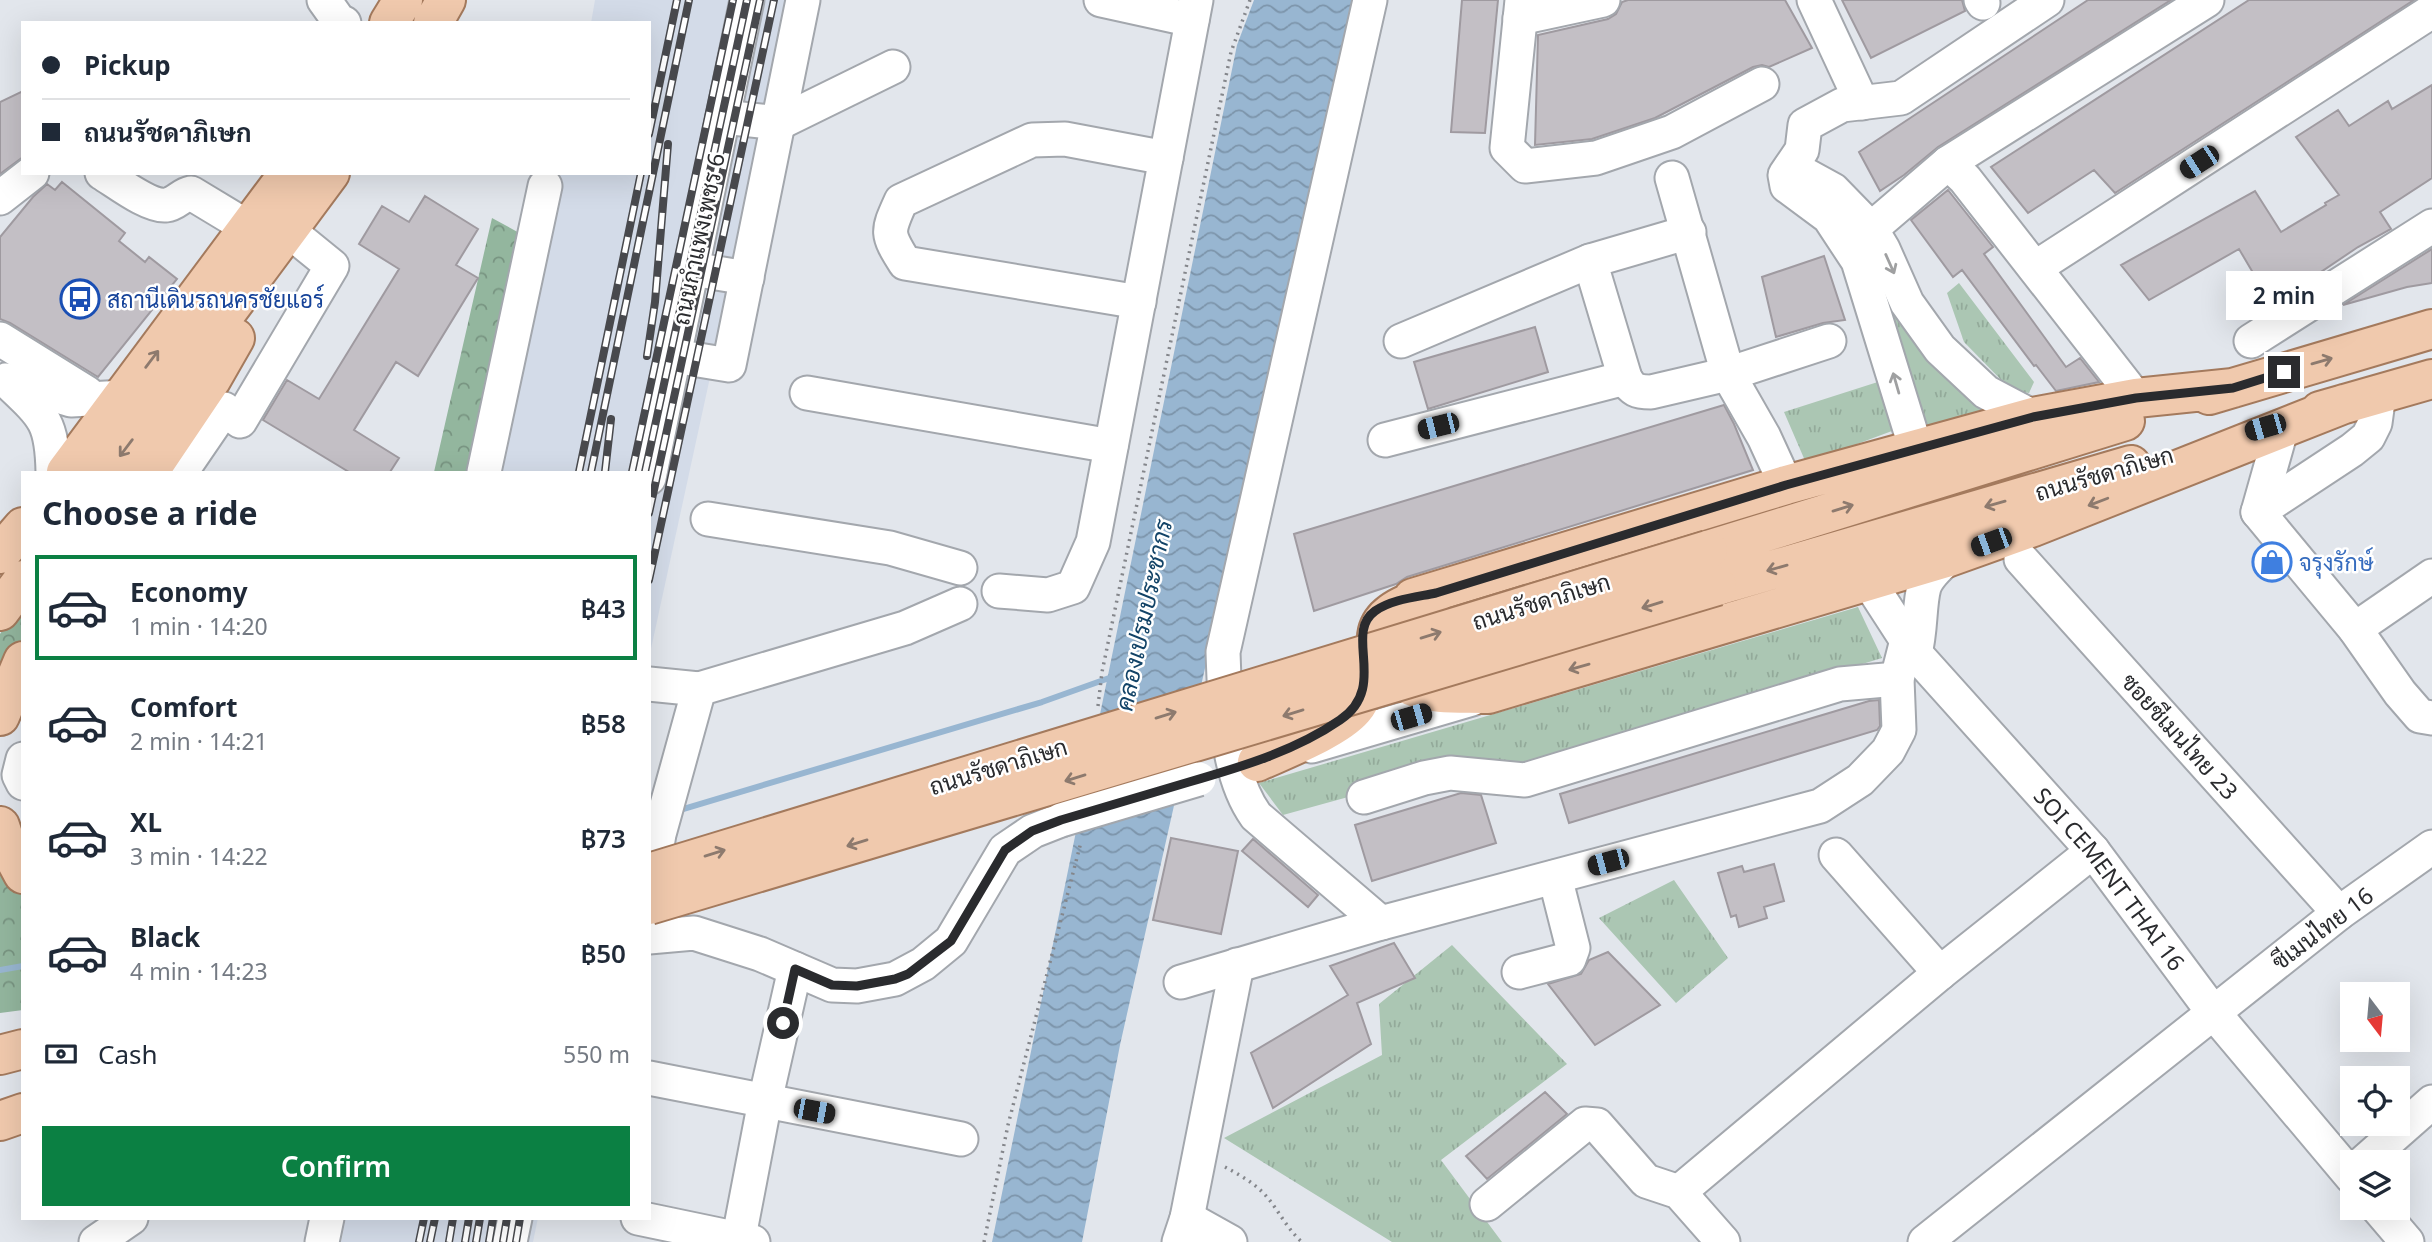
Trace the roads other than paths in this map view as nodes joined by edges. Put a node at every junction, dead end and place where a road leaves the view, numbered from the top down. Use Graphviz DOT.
graph roads {
  1 [pos="324,0"];
  2 [pos="403,0"];
  3 [pos="446,0"];
  4 [pos="747,0"];
  5 [pos="803,0"];
  6 [pos="1101,0"];
  7 [pos="1370,0"];
  8 [pos="1814,0"];
  9 [pos="2047,0"];
  10 [pos="2207,0"];
  11 [pos="1600,1"];
  12 [pos="1521,9"];
  13 [pos="1194,10"];
  14 [pos="2432,10"];
  15 [pos="341,21"];
  16 [pos="390,21"];
  17 [pos="434,21"];
  18 [pos="893,67"];
  19 [pos="1762,84"];
  20 [pos="1862,103"];
  21 [pos="723,117"];
  22 [pos="779,123"];
  23 [pos="1166,158"];
  24 [pos="1948,163"];
  25 [pos="1791,167"];
  26 [pos="29,175"];
  27 [pos="105,175"];
  28 [pos="288,175"];
  29 [pos="328,175"];
  30 [pos="1672,178"];
  31 [pos="545,186"];
  32 [pos="0,198"];
  33 [pos="2432,226"];
  34 [pos="1871,229"];
  35 [pos="1689,232"];
  36 [pos="269,239"];
  37 [pos="1590,261"];
  38 [pos="2035,268"];
  39 [pos="692,269"];
  40 [pos="747,278"];
  41 [pos="1139,302"];
  42 [pos="2432,329"];
  43 [pos="0,339"];
  44 [pos="1401,341"];
  45 [pos="1829,341"];
  46 [pos="2251,341"];
  47 [pos="674,356"];
  48 [pos="1728,374"];
  49 [pos="1625,378"];
  50 [pos="2432,379"];
  51 [pos="5,383"];
  52 [pos="2233,388"];
  53 [pos="807,393"];
  54 [pos="111,398"];
  55 [pos="2136,398"];
  56 [pos="2361,399"];
  57 [pos="2033,417"];
  58 [pos="2282,427"];
  59 [pos="1385,440"];
  60 [pos="1111,446"];
  61 [pos="1916,449"];
  62 [pos="53,471"];
  63 [pos="67,471"];
  64 [pos="109,471"];
  65 [pos="150,471"];
  66 [pos="182,471"];
  67 [pos="484,471"];
  68 [pos="650,471"];
  69 [pos="1786,485"];
  70 [pos="2258,512"];
  71 [pos="708,519"];
  72 [pos="21,529"];
  73 [pos="0,554"];
  74 [pos="1949,557"];
  75 [pos="2021,559"];
  76 [pos="960,568"];
  77 [pos="1712,568"];
  78 [pos="2432,576"];
  79 [pos="1869,582"];
  80 [pos="21,583"];
  81 [pos="999,591"];
  82 [pos="1436,593"];
  83 [pos="960,604"];
  84 [pos="0,611"];
  85 [pos="2355,629"];
  86 [pos="1906,657"];
  87 [pos="21,665"];
  88 [pos="651,684"];
  89 [pos="699,689"];
  90 [pos="1488,694"];
  91 [pos="0,716"];
  92 [pos="2432,718"];
  93 [pos="1246,765"];
  94 [pos="1364,797"];
  95 [pos="0,826"];
  96 [pos="2432,847"];
  97 [pos="2093,851"];
  98 [pos="1836,855"];
  99 [pos="21,870"];
  100 [pos="651,872"];
  101 [pos="1555,877"];
  102 [pos="651,882"];
  103 [pos="651,904"];
  104 [pos="2339,914"];
  105 [pos="1381,923"];
  106 [pos="651,937"];
  107 [pos="1237,965"];
  108 [pos="795,969"];
  109 [pos="1519,972"];
  110 [pos="1940,973"];
  111 [pos="1181,982"];
  112 [pos="2213,1012"];
  113 [pos="21,1026"];
  114 [pos="0,1027"];
  115 [pos="21,1050"];
  116 [pos="0,1055"];
  117 [pos="651,1078"];
  118 [pos="21,1087"];
  119 [pos="0,1093"];
  120 [pos="765,1101"];
  121 [pos="2432,1102"];
  122 [pos="21,1114"];
  123 [pos="0,1121"];
  124 [pos="961,1139"];
  125 [pos="2378,1150"];
  126 [pos="2340,1155"];
  127 [pos="1679,1192"];
  128 [pos="1487,1204"];
  129 [pos="128,1220"];
  130 [pos="327,1220"];
  131 [pos="514,1220"];
  132 [pos="647,1220"];
  133 [pos="2388,1220"];
  134 [pos="1183,1230"];
  135 [pos="743,1241"];
  136 [pos="96,1242"];
  137 [pos="322,1242"];
  138 [pos="510,1242"];
  139 [pos="1230,1242"];
  140 [pos="1723,1242"];
  141 [pos="1925,1242"];
  142 [pos="2407,1242"];
  1 -- 15 [label="street"];
  2 -- 16 [label="main road"];
  3 -- 17 [label="main road"];
  4 -- 21 [label="street, ถนนกำแพงเพชร 6"];
  5 -- 22 [label="street"];
  6 -- 13 [label="street"];
  7 -- 93 [label="street"];
  8 -- 20 [label="street"];
  9 -- 20 [label="street"];
  10 -- 24 [label="street"];
  11 -- 12 [label="street"];
  12 -- 19 [label="street"];
  13 -- 23 [label="street"];
  14 -- 38 [label="street"];
  18 -- 22 [label="street"];
  20 -- 25 [label="street"];
  21 -- 22 [label="street"];
  21 -- 39 [label="street, ถนนกำแพงเพชร 6"];
  22 -- 40 [label="street"];
  23 -- 41 [label="street"];
  23 -- 41 [label="street"];
  24 -- 34 [label="street"];
  24 -- 38 [label="street"];
  25 -- 34 [label="street"];
  61 -- 25 [label="street, one-way"];
  26 -- 32 [label="street"];
  27 -- 36 [label="street"];
  28 -- 36 [label="main road"];
  29 -- 36 [label="main road"];
  30 -- 35 [label="street"];
  31 -- 67 [label="street"];
  33 -- 46 [label="street"];
  34 -- 57 [label="street, one-way"];
  35 -- 37 [label="street"];
  35 -- 48 [label="street"];
  54 -- 36 [label="main road, one-way"];
  36 -- 64 [label="main road, one-way"];
  36 -- 65 [label="main road"];
  36 -- 66 [label="street"];
  37 -- 44 [label="street"];
  37 -- 49 [label="street"];
  38 -- 55 [label="street"];
  39 -- 40 [label="street"];
  39 -- 47 [label="street, ถนนกำแพงเพชร 6"];
  40 -- 47 [label="street"];
  41 -- 60 [label="street"];
  52 -- 42 [label="main road, ถนนรัชดาภิเษก, one-way"];
  43 -- 54 [label="street"];
  45 -- 48 [label="street"];
  47 -- 68 [label="street, ถนนกำแพงเพชร 6"];
  48 -- 49 [label="street"];
  48 -- 69 [label="street"];
  49 -- 59 [label="street"];
  50 -- 56 [label="main road, ถนนรัชดาภิเษก"];
  51 -- 54 [label="street"];
  51 -- 62 [label="street"];
  52 -- 55 [label="main road"];
  77 -- 52 [label="main road, ถนนรัชดาภิเษก, one-way"];
  53 -- 60 [label="street"];
  54 -- 63 [label="main road"];
  55 -- 57 [label="main road"];
  56 -- 58 [label="main road"];
  56 -- 70 [label="street"];
  56 -- 77 [label="main road, ถนนรัชดาภิเษก, one-way"];
  57 -- 61 [label="main road"];
  58 -- 70 [label="street"];
  58 -- 74 [label="main road, one-way"];
  60 -- 81 [label="street"];
  61 -- 69 [label="main road"];
  69 -- 82 [label="main road"];
  70 -- 85 [label="street"];
  71 -- 76 [label="street"];
  72 -- 73 [label="main road"];
  74 -- 79 [label="main road"];
  74 -- 86 [label="street"];
  75 -- 104 [label="street, ซอยซีเมนไทย 23"];
  76 -- 81 [label="street"];
  76 -- 83 [label="street"];
  100 -- 77 [label="main road, ถนนรัชดาภิเษก, one-way, bridge"];
  77 -- 103 [label="main road, ถนนรัชดาภิเษก, one-way, bridge"];
  78 -- 85 [label="street"];
  79 -- 86 [label="street, SOI CEMENT THAI 16"];
  79 -- 90 [label="main road, one-way"];
  80 -- 84 [label="main road"];
  81 -- 83 [label="street"];
  82 -- 90 [label="main road"];
  82 -- 93 [label="main road"];
  83 -- 89 [label="street"];
  85 -- 92 [label="street"];
  86 -- 94 [label="street"];
  86 -- 97 [label="street, SOI CEMENT THAI 16"];
  86 -- 101 [label="street"];
  87 -- 91 [label="main road"];
  88 -- 89 [label="street"];
  89 -- 102 [label="street"];
  90 -- 93 [label="street"];
  93 -- 105 [label="street"];
  93 -- 108 [label="street, bridge"];
  95 -- 99 [label="main road"];
  96 -- 104 [label="street, ซีเมนไทย 16"];
  97 -- 110 [label="street"];
  97 -- 112 [label="street, SOI CEMENT THAI 16"];
  98 -- 110 [label="street"];
  101 -- 105 [label="street"];
  101 -- 109 [label="street"];
  104 -- 112 [label="street, ซีเมนไทย 16"];
  105 -- 107 [label="street"];
  106 -- 108 [label="street"];
  107 -- 111 [label="street"];
  107 -- 134 [label="street"];
  108 -- 120 [label="street"];
  110 -- 127 [label="street"];
  112 -- 126 [label="street, SOI CEMENT THAI 16"];
  112 -- 141 [label="street, ซีเมนไทย 16"];
  113 -- 114 [label="main road"];
  115 -- 116 [label="main road"];
  117 -- 120 [label="street"];
  118 -- 119 [label="main road"];
  120 -- 124 [label="street"];
  120 -- 135 [label="street"];
  121 -- 125 [label="street"];
  122 -- 123 [label="main road"];
  127 -- 128 [label="street"];
  127 -- 140 [label="street"];
  129 -- 136 [label="street"];
  130 -- 137 [label="street"];
  131 -- 138 [label="street"];
  132 -- 135 [label="street"];
  133 -- 142 [label="street"];
  134 -- 139 [label="street"];
}
